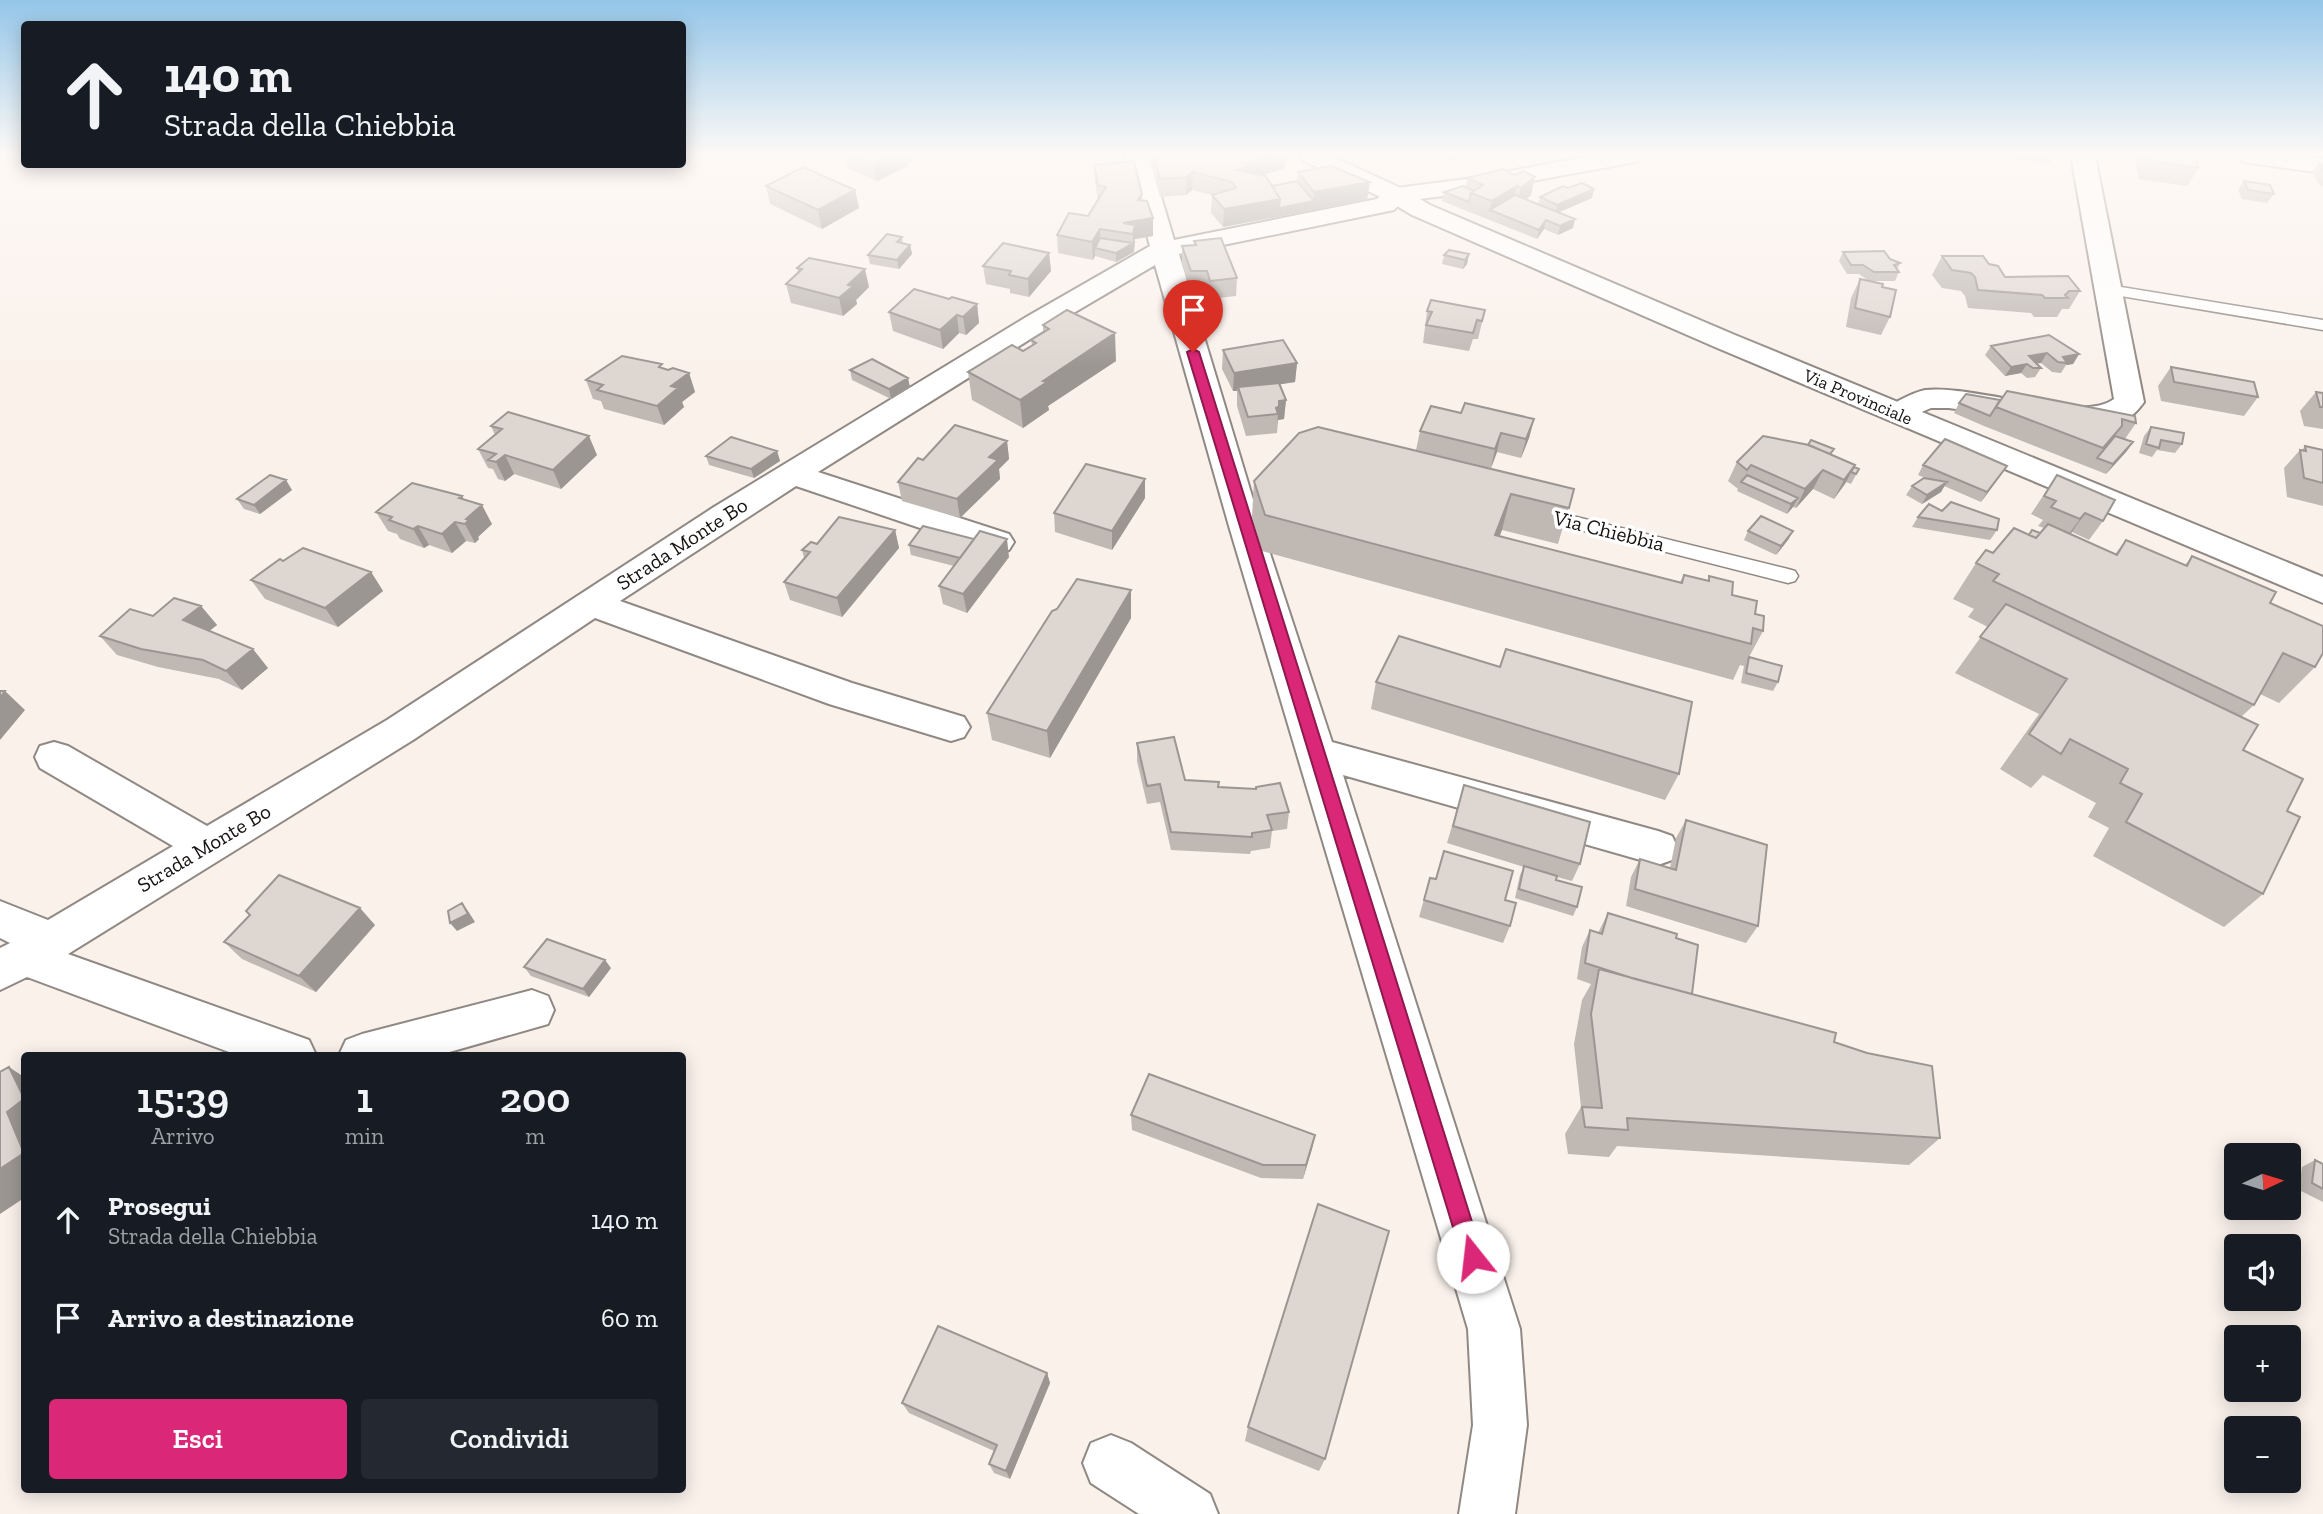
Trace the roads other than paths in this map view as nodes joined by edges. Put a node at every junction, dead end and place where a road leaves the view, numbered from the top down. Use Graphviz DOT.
graph roads {
  1 [pos="1156,227"];
  2 [pos="1278,227"];
  3 [pos="1459,227"];
  4 [pos="2097,227"];
  5 [pos="1162,250"];
  6 [pos="2109,290"];
  7 [pos="2323,325"];
  8 [pos="1898,413"];
  9 [pos="792,474"];
  10 [pos="1517,508"];
  11 [pos="997,542"];
  12 [pos="1788,576"];
  13 [pos="2323,592"];
  14 [pos="591,604"];
  15 [pos="951,727"];
  16 [pos="1316,753"];
  17 [pos="54,757"];
  18 [pos="207,846"];
  19 [pos="1658,848"];
  20 [pos="0,919"];
  21 [pos="25,956"];
  22 [pos="533,1010"];
  23 [pos="285,1052"];
  24 [pos="373,1052"];
  25 [pos="1111,1463"];
  26 [pos="1190,1514"];
  27 [pos="1487,1514"];
  1 -- 5 [label="street"];
  2 -- 5 [label="street, Strada Monte Bo"];
  3 -- 8 [label="street, Via Provinciale"];
  4 -- 6 [label="street"];
  5 -- 9 [label="street, Strada Monte Bo"];
  5 -- 16 [label="street"];
  6 -- 7 [label="lane"];
  6 -- 8 [label="street"];
  8 -- 13 [label="street, Via Provinciale"];
  9 -- 11 [label="street"];
  9 -- 14 [label="street, Strada Monte Bo"];
  10 -- 12 [label="lane, Via Chiebbia"];
  14 -- 15 [label="street"];
  14 -- 18 [label="street, Strada Monte Bo"];
  16 -- 19 [label="street"];
  16 -- 27 [label="street"];
  17 -- 18 [label="street"];
  18 -- 21 [label="street, Strada Monte Bo"];
  20 -- 21 [label="street"];
  21 -- 23 [label="street"];
  22 -- 24 [label="street"];
  25 -- 26 [label="street"];
}
